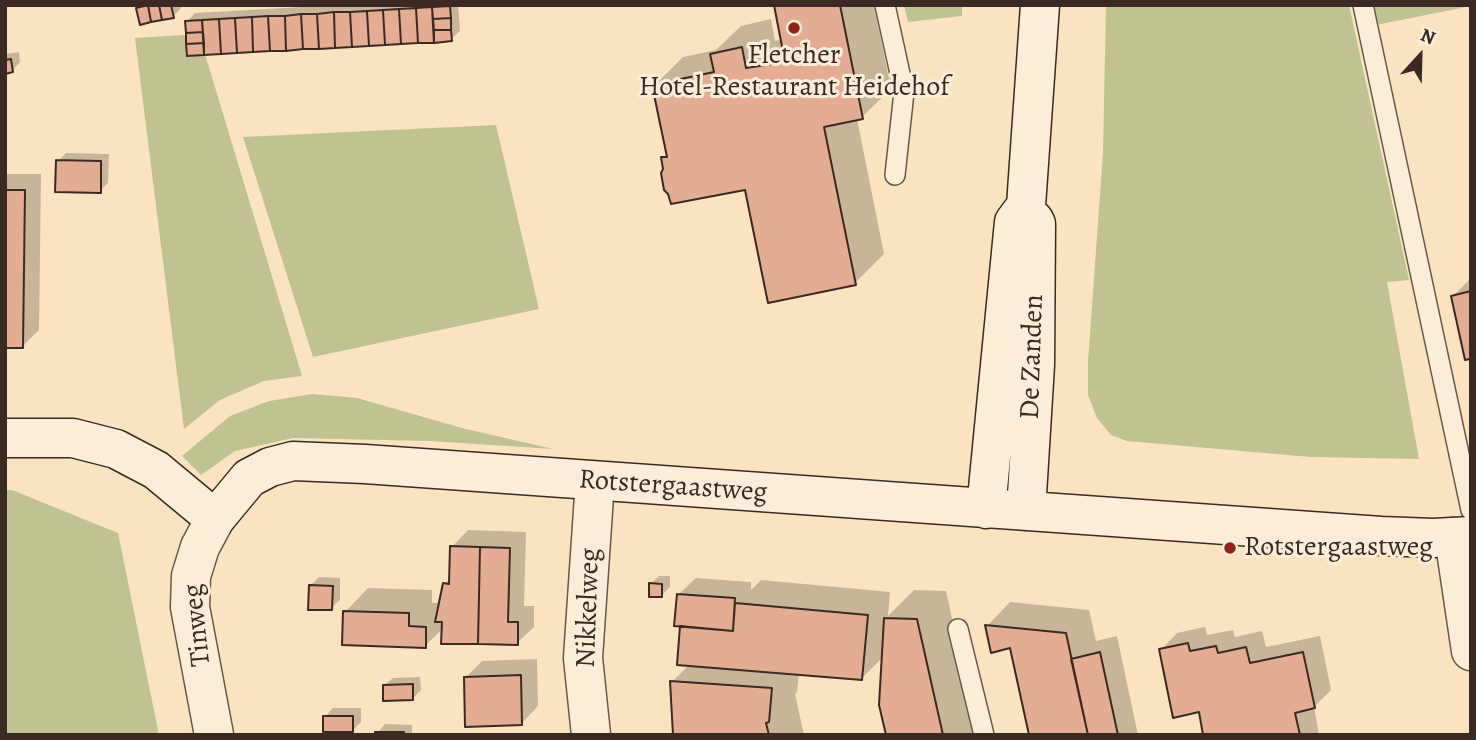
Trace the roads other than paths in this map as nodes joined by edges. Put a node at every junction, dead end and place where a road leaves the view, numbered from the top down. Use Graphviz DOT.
graph roads {
  1 [pos="885,5"];
  2 [pos="1040,5"];
  3 [pos="1363,5"];
  4 [pos="895,176"];
  5 [pos="1026,206"];
  6 [pos="5,438"];
  7 [pos="595,481"];
  8 [pos="986,509"];
  9 [pos="1026,512"];
  10 [pos="215,519"];
  11 [pos="1465,528"];
  12 [pos="958,629"];
  13 [pos="1471,651"];
  14 [pos="214,735"];
  15 [pos="591,735"];
  16 [pos="984,735"];
  1 -- 4 [label="lane"];
  2 -- 5 [label="street, De Zanden"];
  3 -- 11 [label="lane"];
  5 -- 8 [label="street, De Zanden"];
  5 -- 9 [label="street, De Zanden"];
  6 -- 10 [label="street"];
  7 -- 8 [label="street, Rotstergaastweg"];
  7 -- 10 [label="street, Rotstergaastweg"];
  7 -- 15 [label="street, Nikkelweg"];
  8 -- 9 [label="street, Rotstergaastweg"];
  9 -- 11 [label="street, Rotstergaastweg"];
  10 -- 14 [label="street, Tinweg"];
  11 -- 13 [label="street"];
  12 -- 16 [label="lane"];
}
